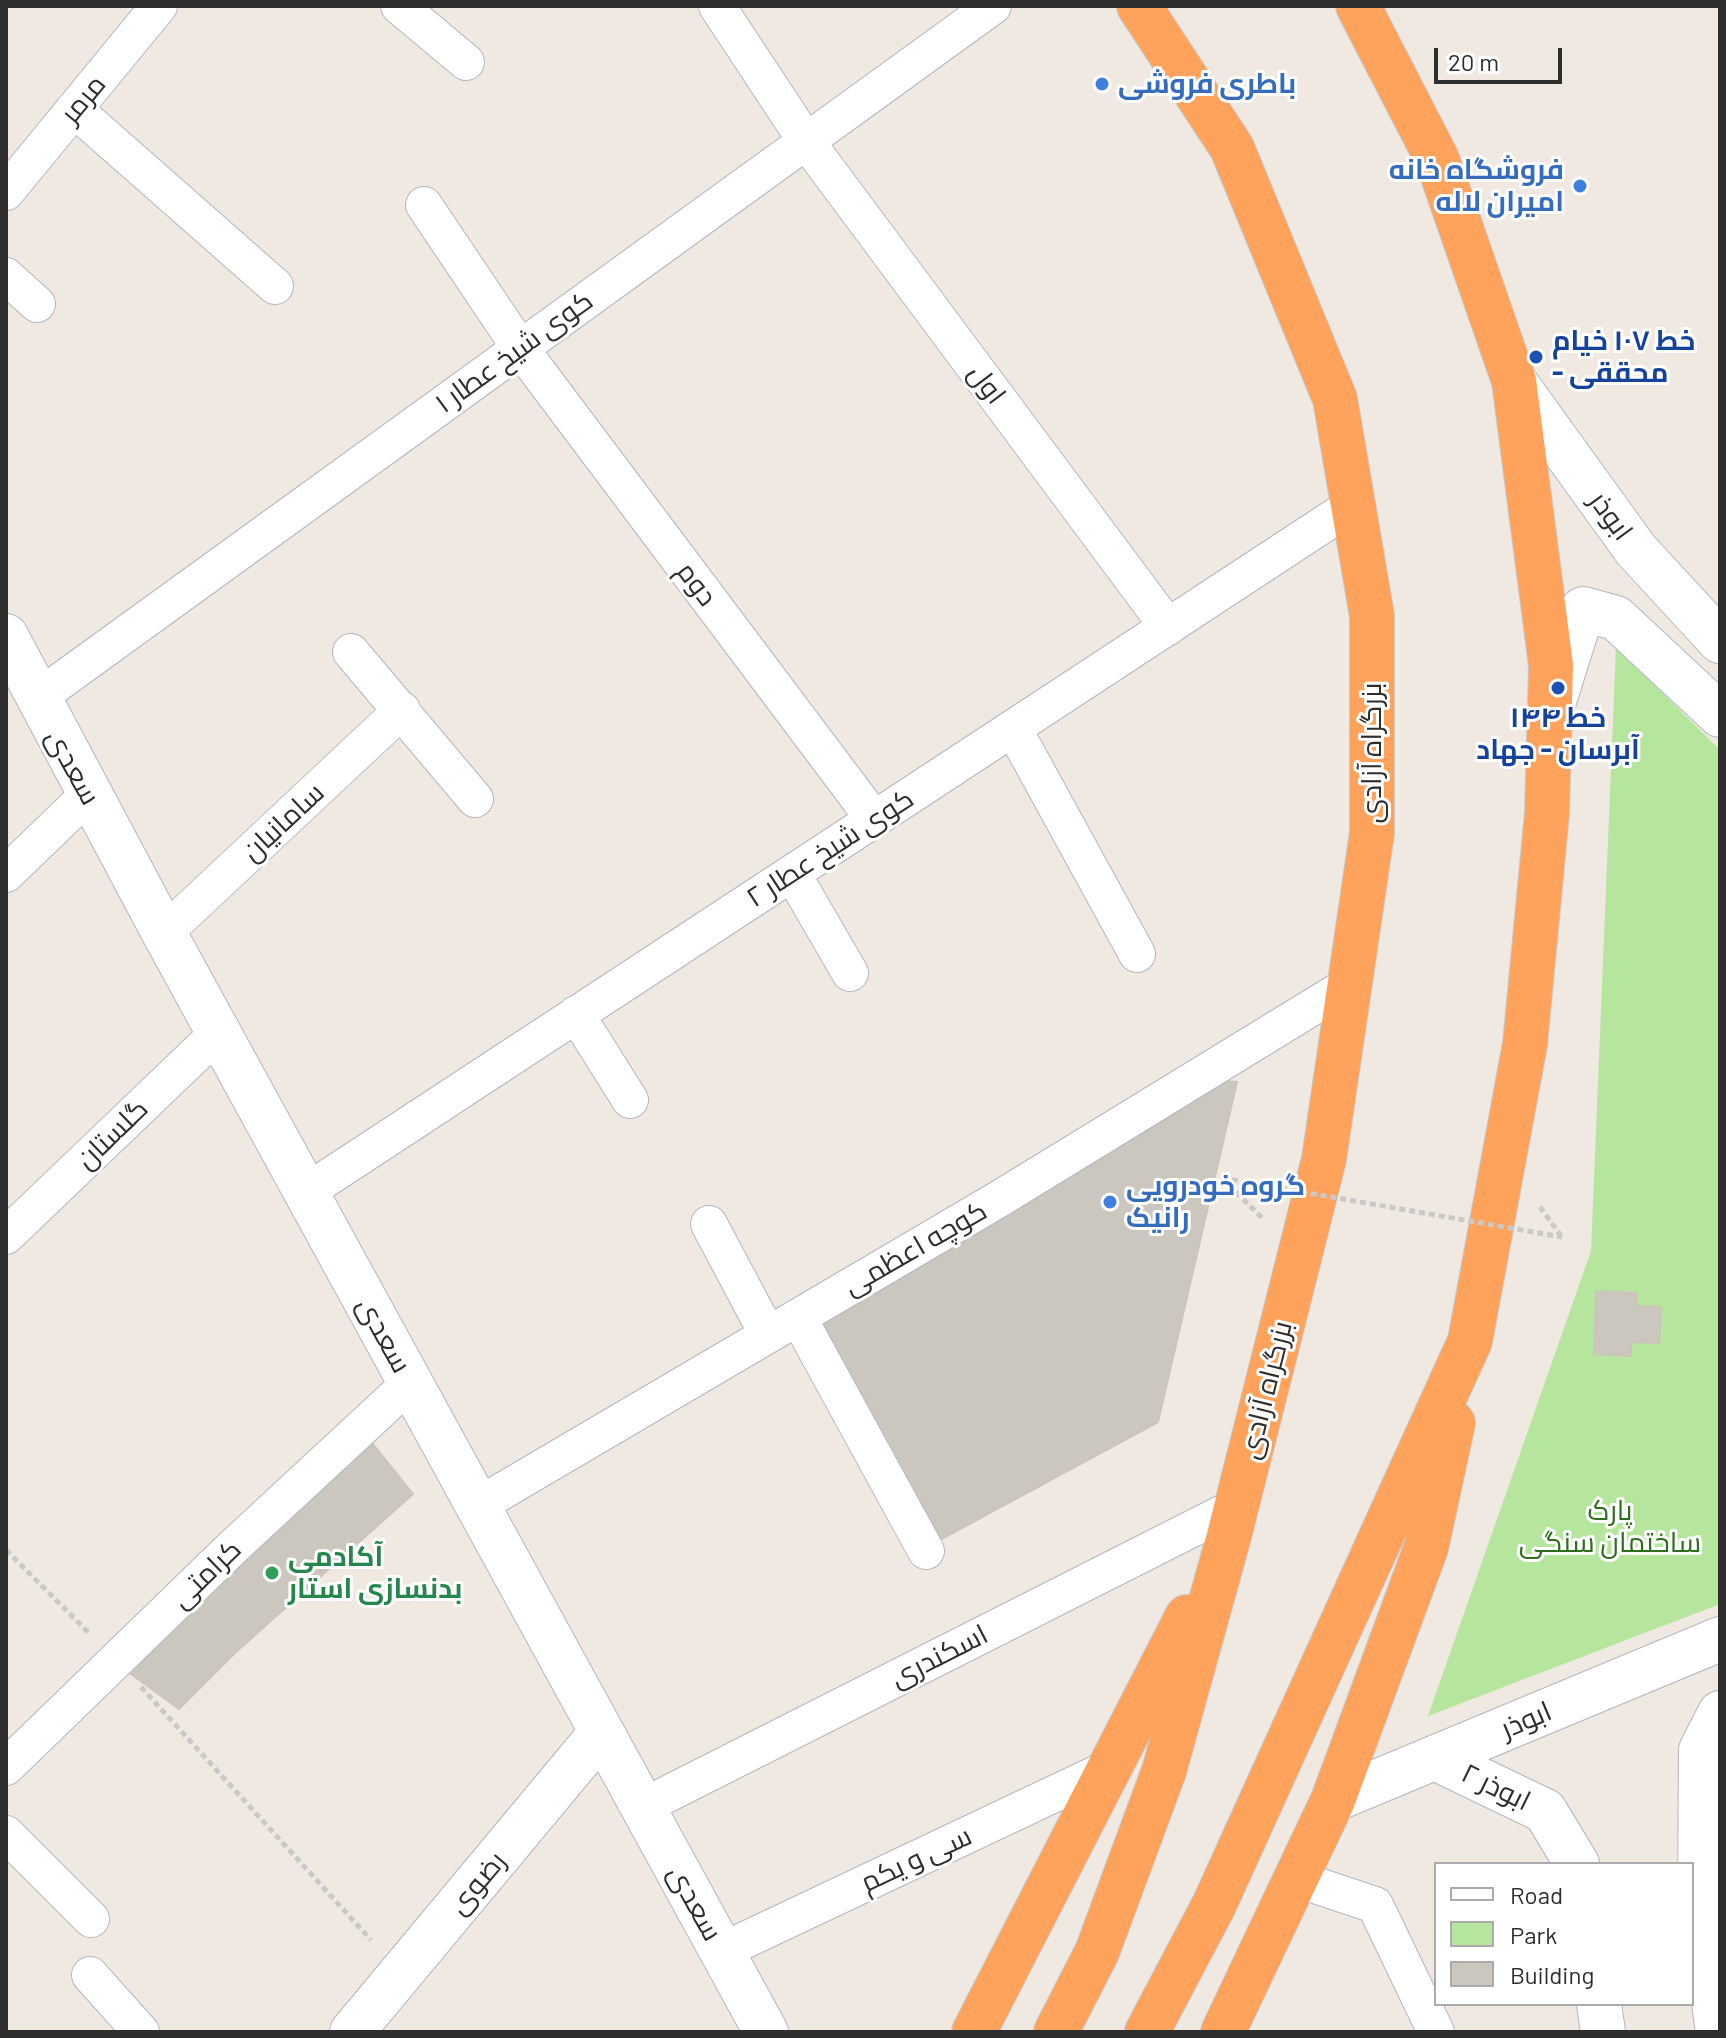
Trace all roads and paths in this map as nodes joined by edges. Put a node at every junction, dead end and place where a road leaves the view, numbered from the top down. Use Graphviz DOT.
graph roads {
  1 [pos="399,6"];
  2 [pos="717,6"];
  3 [pos="993,6"];
  4 [pos="1139,6"];
  5 [pos="1358,6"];
  6 [pos="155,8"];
  7 [pos="466,62"];
  8 [pos="74,109"];
  9 [pos="806,141"];
  10 [pos="6,192"];
  11 [pos="424,205"];
  12 [pos="6,276"];
  13 [pos="275,286"];
  14 [pos="37,304"];
  15 [pos="520,348"];
  16 [pos="1514,381"];
  17 [pos="1353,505"];
  18 [pos="1168,627"];
  19 [pos="6,636"];
  20 [pos="1720,641"];
  21 [pos="351,652"];
  22 [pos="36,699"];
  23 [pos="402,710"];
  24 [pos="1550,714"];
  25 [pos="1720,715"];
  26 [pos="1013,728"];
  27 [pos="89,794"];
  28 [pos="475,799"];
  29 [pos="874,819"];
  30 [pos="792,873"];
  31 [pos="6,874"];
  32 [pos="164,933"];
  33 [pos="1137,954"];
  34 [pos="850,973"];
  35 [pos="1350,984"];
  36 [pos="576,1014"];
  37 [pos="218,1033"];
  38 [pos="630,1100"];
  39 [pos="1222,1178"];
  40 [pos="306,1192"];
  41 [pos="709,1224"];
  42 [pos="6,1236"];
  43 [pos="1562,1237"];
  44 [pos="783,1326"];
  45 [pos="1470,1341"];
  46 [pos="410,1383"];
  47 [pos="477,1506"];
  48 [pos="1233,1521"];
  49 [pos="6,1550"];
  50 [pos="926,1551"];
  51 [pos="1720,1639"];
  52 [pos="116,1660"];
  53 [pos="1720,1713"];
  54 [pos="601,1733"];
  55 [pos="1435,1758"];
  56 [pos="6,1767"];
  57 [pos="1111,1767"];
  58 [pos="1333,1800"];
  59 [pos="642,1807"];
  60 [pos="6,1834"];
  61 [pos="1576,1862"];
  62 [pos="1297,1879"];
  63 [pos="91,1919"];
  64 [pos="722,1951"];
  65 [pos="401,1974"];
  66 [pos="90,1975"];
  67 [pos="1599,2006"];
  68 [pos="1718,2020"];
  69 [pos="141,2032"];
  70 [pos="352,2032"];
  71 [pos="766,2032"];
  72 [pos="974,2032"];
  73 [pos="1056,2032"];
  74 [pos="1147,2032"];
  75 [pos="1223,2032"];
  76 [pos="1436,2032"];
  77 [pos="1603,2032"];
  1 -- 7 [label="street"];
  2 -- 9 [label="street, اول"];
  3 -- 9 [label="street, کوی شیخ عطار ۱"];
  4 -- 17 [label="highway, بزرگراه آزادی"];
  5 -- 16 [label="highway"];
  6 -- 8 [label="street, مرمر"];
  8 -- 10 [label="street, مرمر"];
  8 -- 13 [label="street"];
  9 -- 15 [label="street, کوی شیخ عطار ۱"];
  9 -- 18 [label="street, اول"];
  11 -- 15 [label="street, دوم"];
  12 -- 14 [label="street"];
  15 -- 22 [label="street, کوی شیخ عطار ۱"];
  15 -- 29 [label="street, دوم"];
  16 -- 20 [label="main road, ابوذر"];
  16 -- 24 [label="highway"];
  17 -- 18 [label="street, کوی شیخ عطار ۲"];
  17 -- 35 [label="highway, بزرگراه آزادی"];
  18 -- 26 [label="street, کوی شیخ عطار ۲"];
  19 -- 22 [label="main road, سعدی"];
  21 -- 23 [label="street"];
  22 -- 27 [label="main road, سعدی"];
  23 -- 28 [label="street"];
  23 -- 32 [label="street, سامانیان"];
  24 -- 25 [label="main road"];
  24 -- 45 [label="highway"];
  26 -- 29 [label="street, کوی شیخ عطار ۲"];
  26 -- 33 [label="street"];
  27 -- 31 [label="street"];
  27 -- 32 [label="main road, سعدی"];
  29 -- 30 [label="street, کوی شیخ عطار ۲"];
  30 -- 34 [label="street"];
  30 -- 36 [label="street, کوی شیخ عطار ۲"];
  32 -- 37 [label="main road, سعدی"];
  35 -- 44 [label="street, کوچه اعظمی"];
  35 -- 48 [label="highway, بزرگراه آزادی"];
  36 -- 38 [label="street"];
  36 -- 40 [label="street, کوی شیخ عطار ۲"];
  37 -- 40 [label="main road, سعدی"];
  37 -- 42 [label="street, گلستان"];
  39 -- 43 [label="path, bridge"];
  40 -- 46 [label="main road, سعدی"];
  41 -- 44 [label="street"];
  44 -- 47 [label="street, کوچه اعظمی"];
  44 -- 50 [label="street"];
  45 -- 58 [label="highway"];
  45 -- 74 [label="highway"];
  46 -- 47 [label="main road, سعدی"];
  46 -- 52 [label="street, کرامتی"];
  47 -- 54 [label="main road, سعدی"];
  48 -- 57 [label="highway, بزرگراه آزادی"];
  48 -- 59 [label="street, اسکندری"];
  48 -- 73 [label="highway, بزرگراه آزادی"];
  49 -- 52 [label="path"];
  51 -- 55 [label="main road, ابوذر"];
  52 -- 56 [label="street, کرامتی"];
  52 -- 65 [label="path"];
  53 -- 68 [label="main road"];
  54 -- 59 [label="main road, سعدی"];
  54 -- 65 [label="main road, رضوی"];
  55 -- 58 [label="main road, ابوذر"];
  55 -- 61 [label="main road, ابوذر ۲"];
  57 -- 64 [label="street, سی و یکم"];
  57 -- 72 [label="highway, بزرگراه آزادی"];
  58 -- 62 [label="highway"];
  59 -- 64 [label="main road, سعدی"];
  60 -- 63 [label="street"];
  62 -- 75 [label="highway"];
  62 -- 76 [label="street"];
  64 -- 71 [label="main road, سعدی"];
  65 -- 70 [label="main road, رضوی"];
  66 -- 69 [label="street"];
  67 -- 77 [label="main road"];
}
